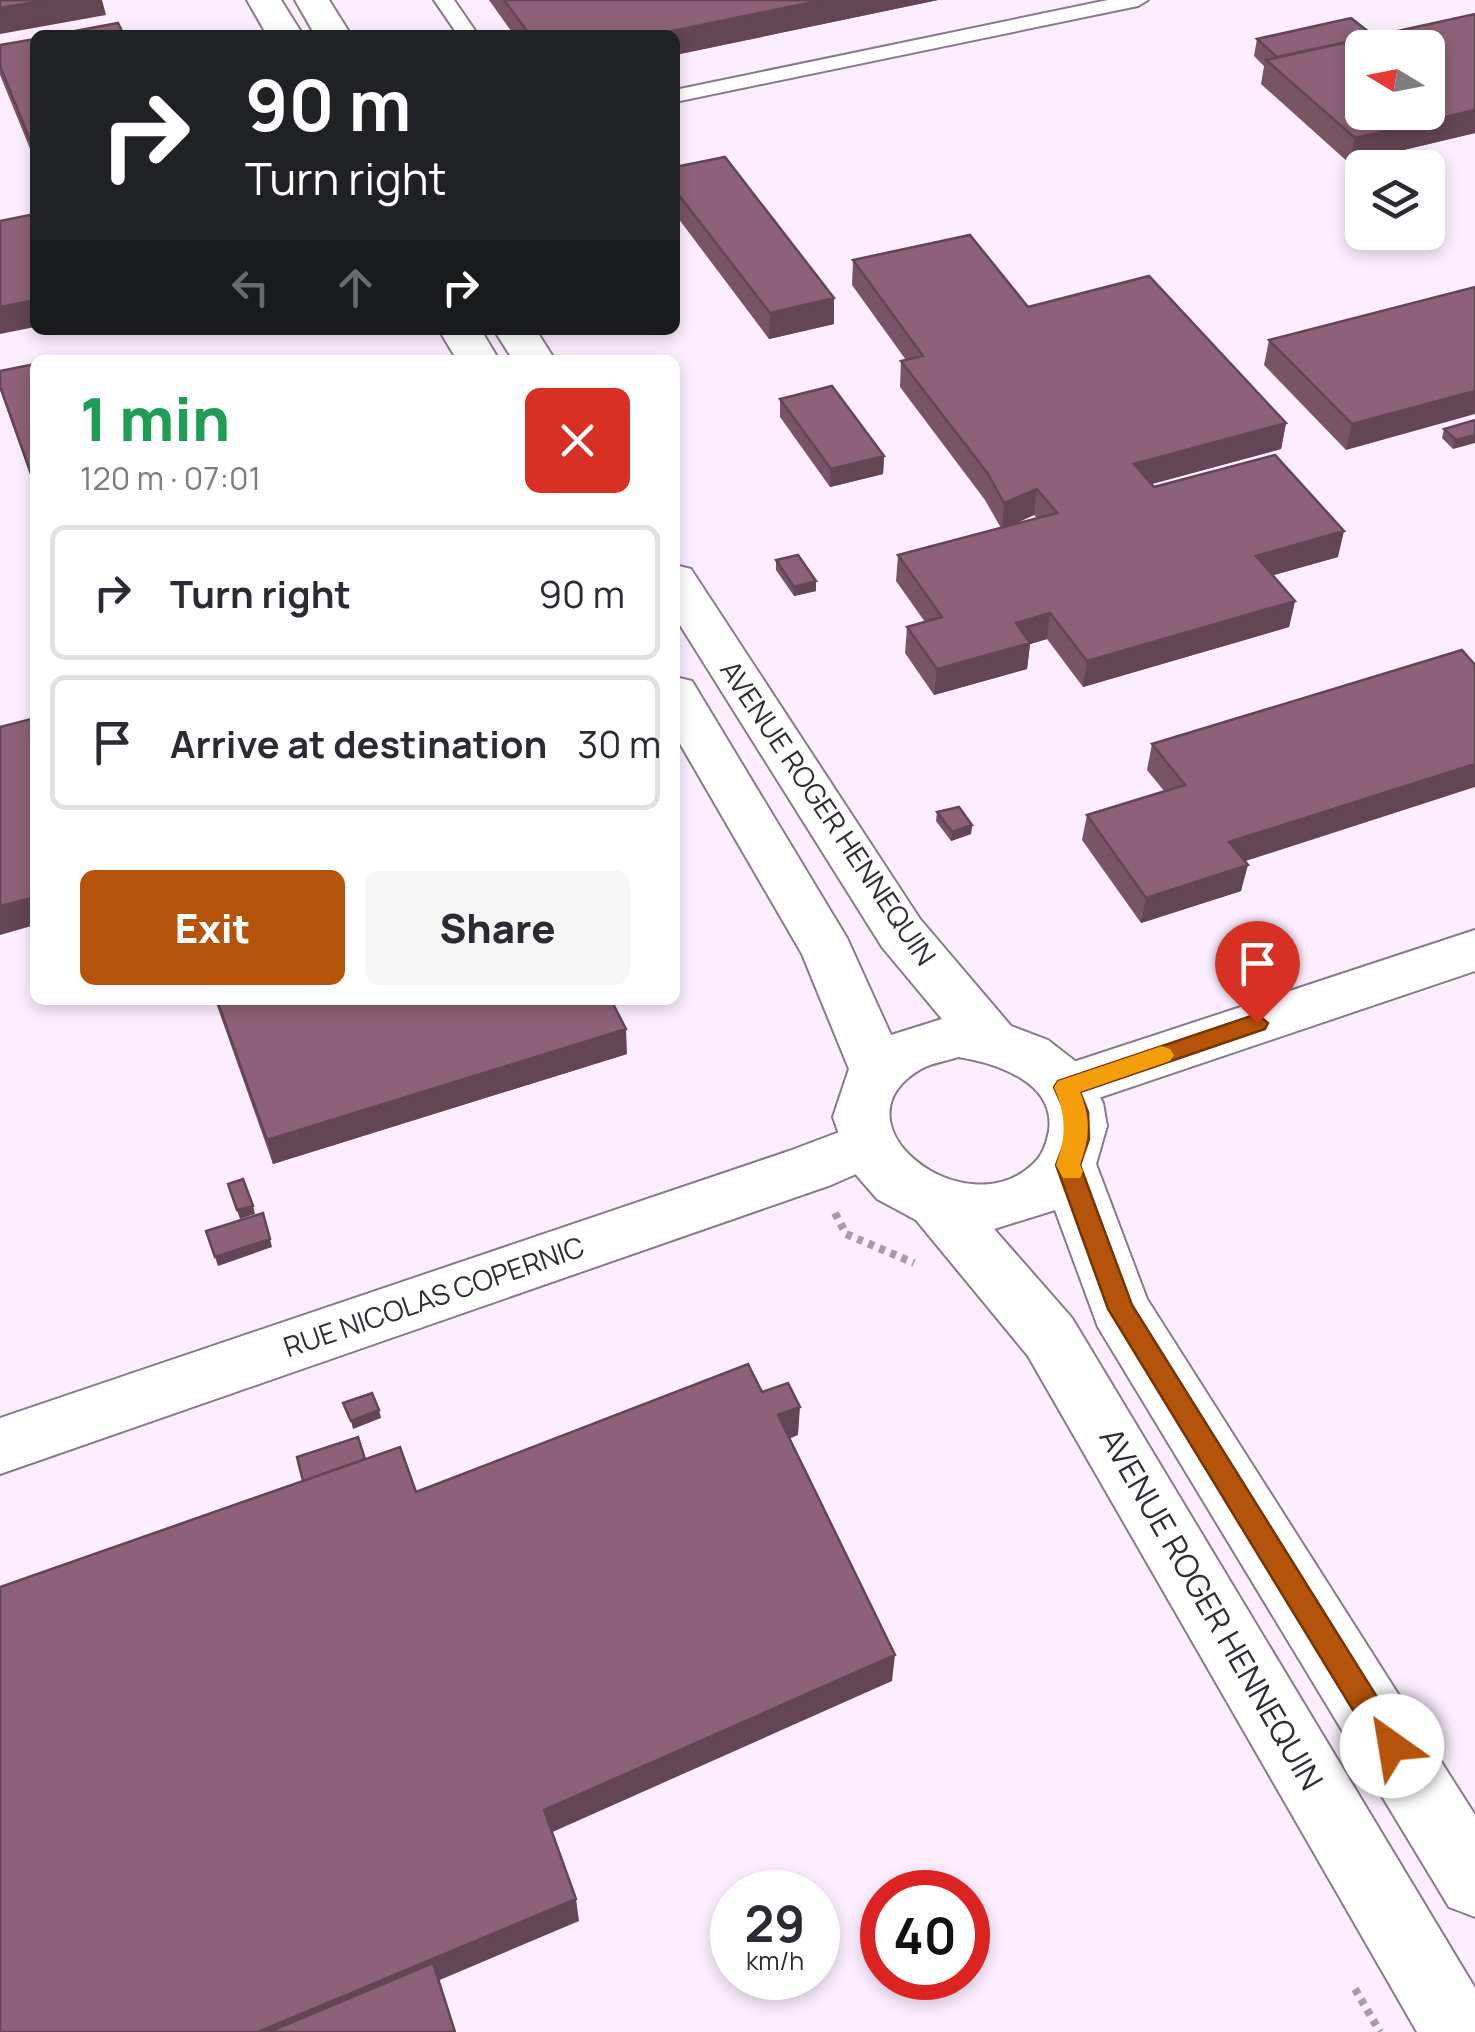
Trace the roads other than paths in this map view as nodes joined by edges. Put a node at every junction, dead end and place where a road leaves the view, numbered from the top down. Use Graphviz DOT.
graph roads {
  1 [pos="264,0"];
  2 [pos="312,0"];
  3 [pos="444,0"];
  4 [pos="1138,0"];
  5 [pos="282,30"];
  6 [pos="330,30"];
  7 [pos="465,30"];
  8 [pos="680,95"];
  9 [pos="680,588"];
  10 [pos="680,701"];
  11 [pos="1475,950"];
  12 [pos="990,1038"];
  13 [pos="878,1070"];
  14 [pos="1066,1087"];
  15 [pos="866,1145"];
  16 [pos="1068,1165"];
  17 [pos="937,1204"];
  18 [pos="0,1446"];
  19 [pos="1475,1881"];
  20 [pos="1460,2032"];
  1 -- 5 [label="street"];
  2 -- 6 [label="street"];
  3 -- 7 [label="lane"];
  4 -- 8 [label="lane"];
  9 -- 12 [label="street, AVENUE ROGER HENNEQUIN"];
  10 -- 13 [label="street"];
  11 -- 14 [label="street"];
  12 -- 13 [label="street, AVENUE ROGER HENNEQUIN"];
  12 -- 14 [label="street, AVENUE ROGER HENNEQUIN"];
  13 -- 15 [label="street"];
  14 -- 16 [label="street"];
  15 -- 17 [label="street, AVENUE ROGER HENNEQUIN"];
  15 -- 18 [label="street, RUE NICOLAS COPERNIC"];
  16 -- 17 [label="street, AVENUE ROGER HENNEQUIN"];
  16 -- 19 [label="street"];
  17 -- 20 [label="street, AVENUE ROGER HENNEQUIN"];
}
